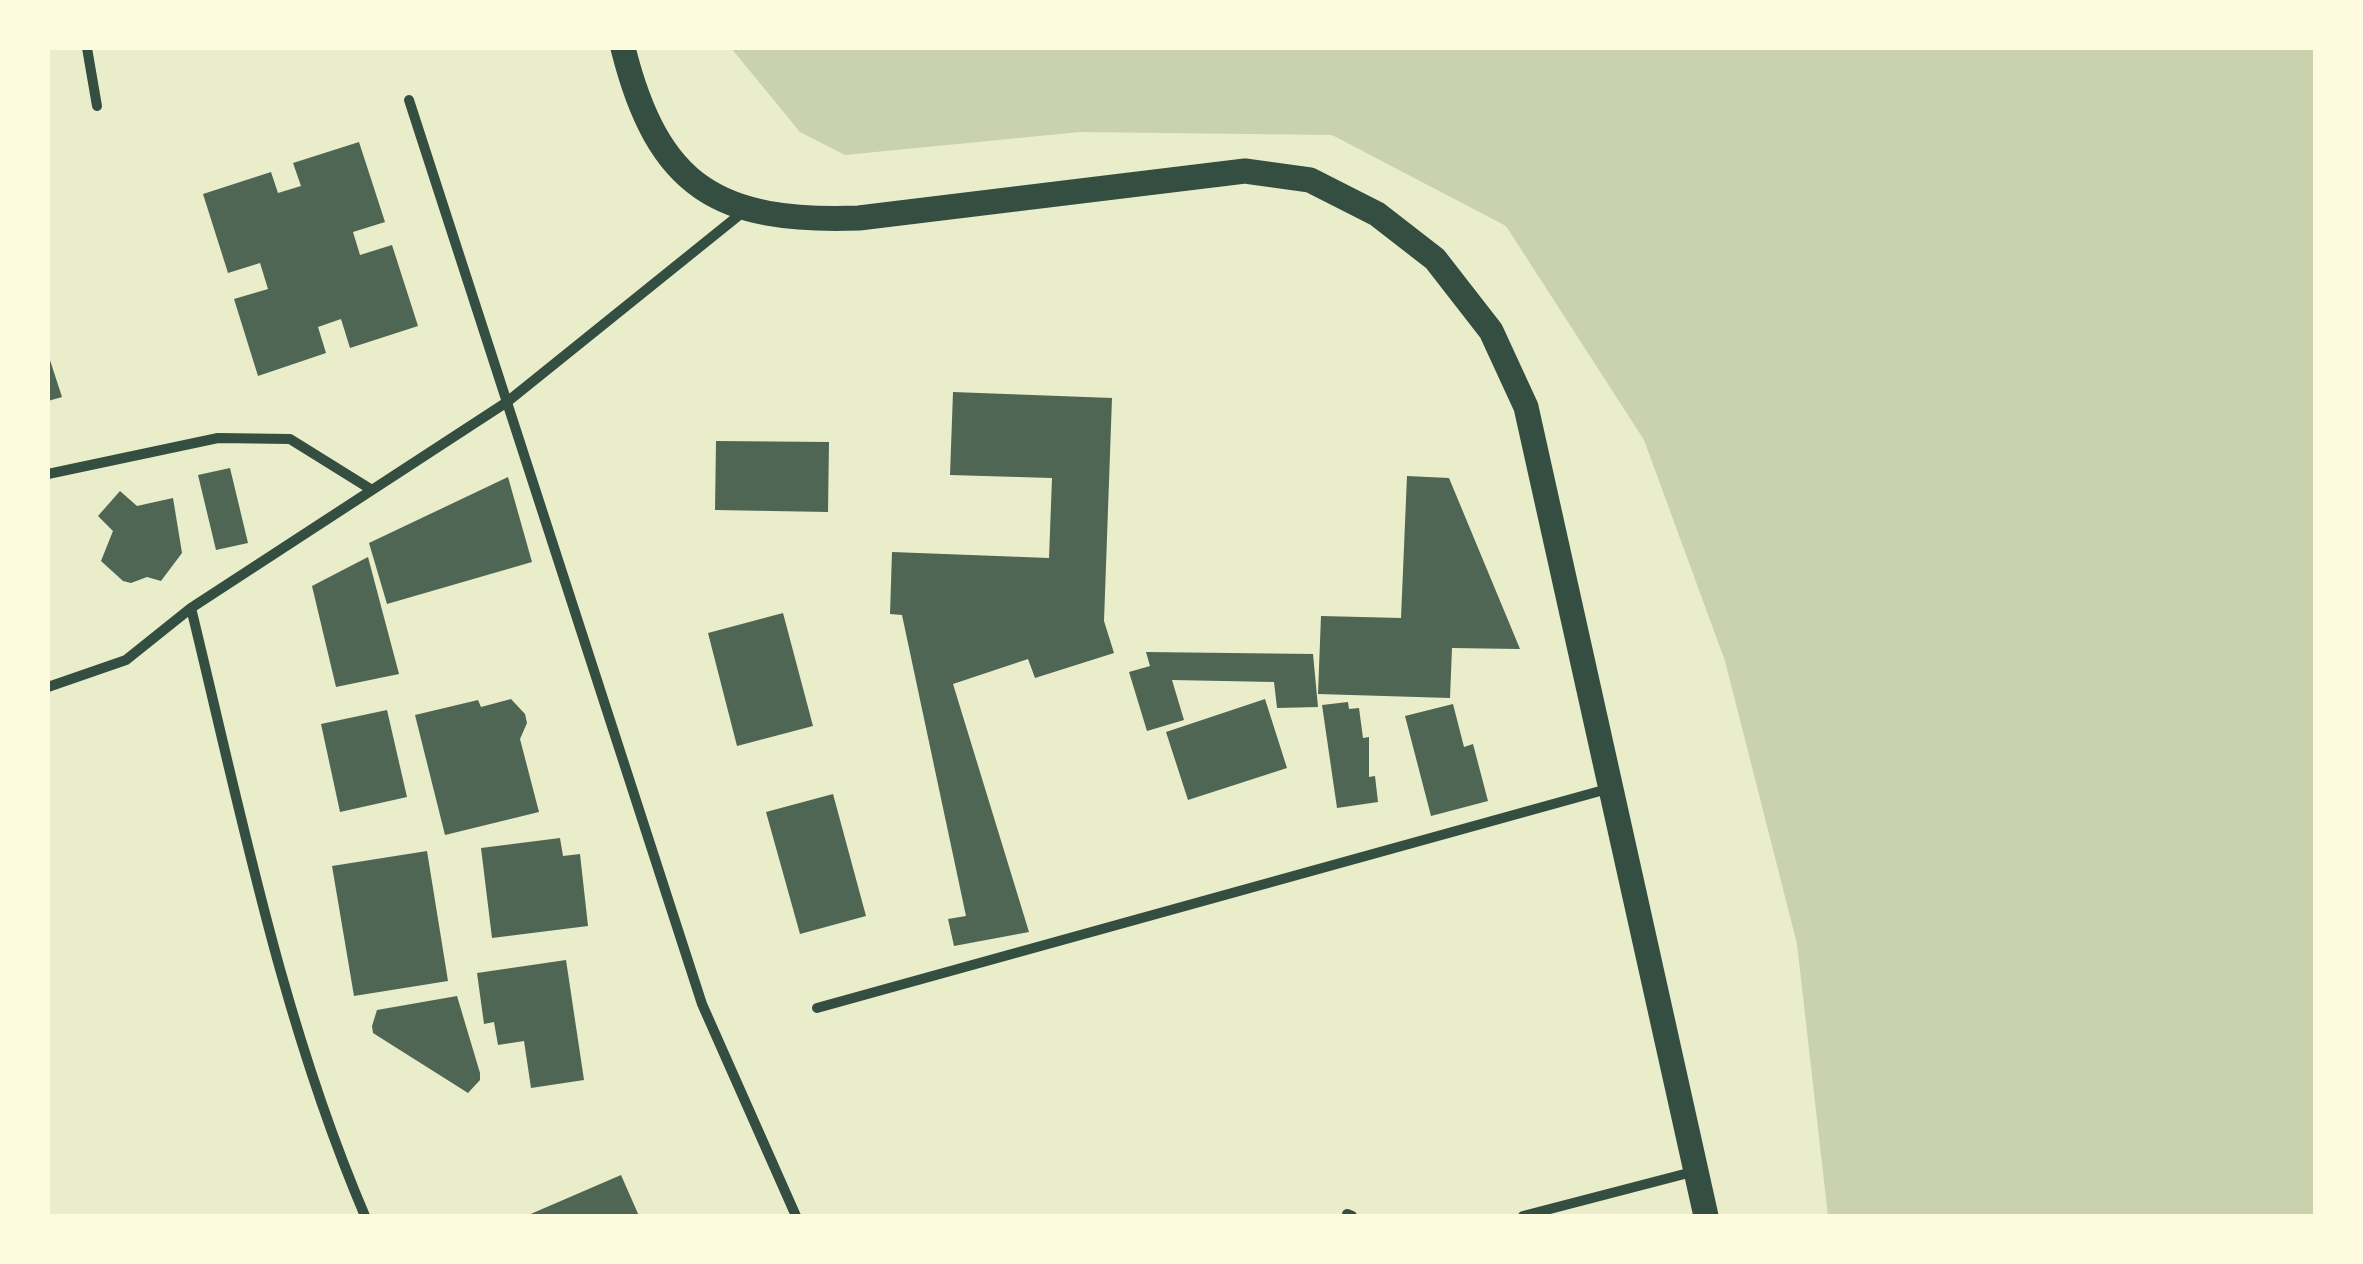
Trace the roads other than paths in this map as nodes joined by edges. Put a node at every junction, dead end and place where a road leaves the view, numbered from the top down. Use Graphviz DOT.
graph roads {
  1 [pos="87,48"];
  2 [pos="623,48"];
  3 [pos="409,100"];
  4 [pos="97,106"];
  5 [pos="744,211"];
  6 [pos="506,402"];
  7 [pos="48,474"];
  8 [pos="372,490"];
  9 [pos="191,608"];
  10 [pos="48,687"];
  11 [pos="1612,787"];
  12 [pos="816,1008"];
  13 [pos="1698,1171"];
  14 [pos="365,1216"];
  15 [pos="796,1216"];
  16 [pos="1523,1216"];
  17 [pos="1706,1216"];
  1 -- 4 [label="street"];
  2 -- 5 [label="main road"];
  3 -- 6 [label="street"];
  5 -- 6 [label="street"];
  5 -- 11 [label="main road"];
  6 -- 8 [label="street"];
  6 -- 15 [label="street"];
  7 -- 8 [label="street"];
  8 -- 9 [label="street"];
  9 -- 10 [label="street"];
  9 -- 14 [label="street"];
  11 -- 12 [label="street"];
  11 -- 13 [label="main road"];
  13 -- 16 [label="street"];
  13 -- 17 [label="main road"];
}
